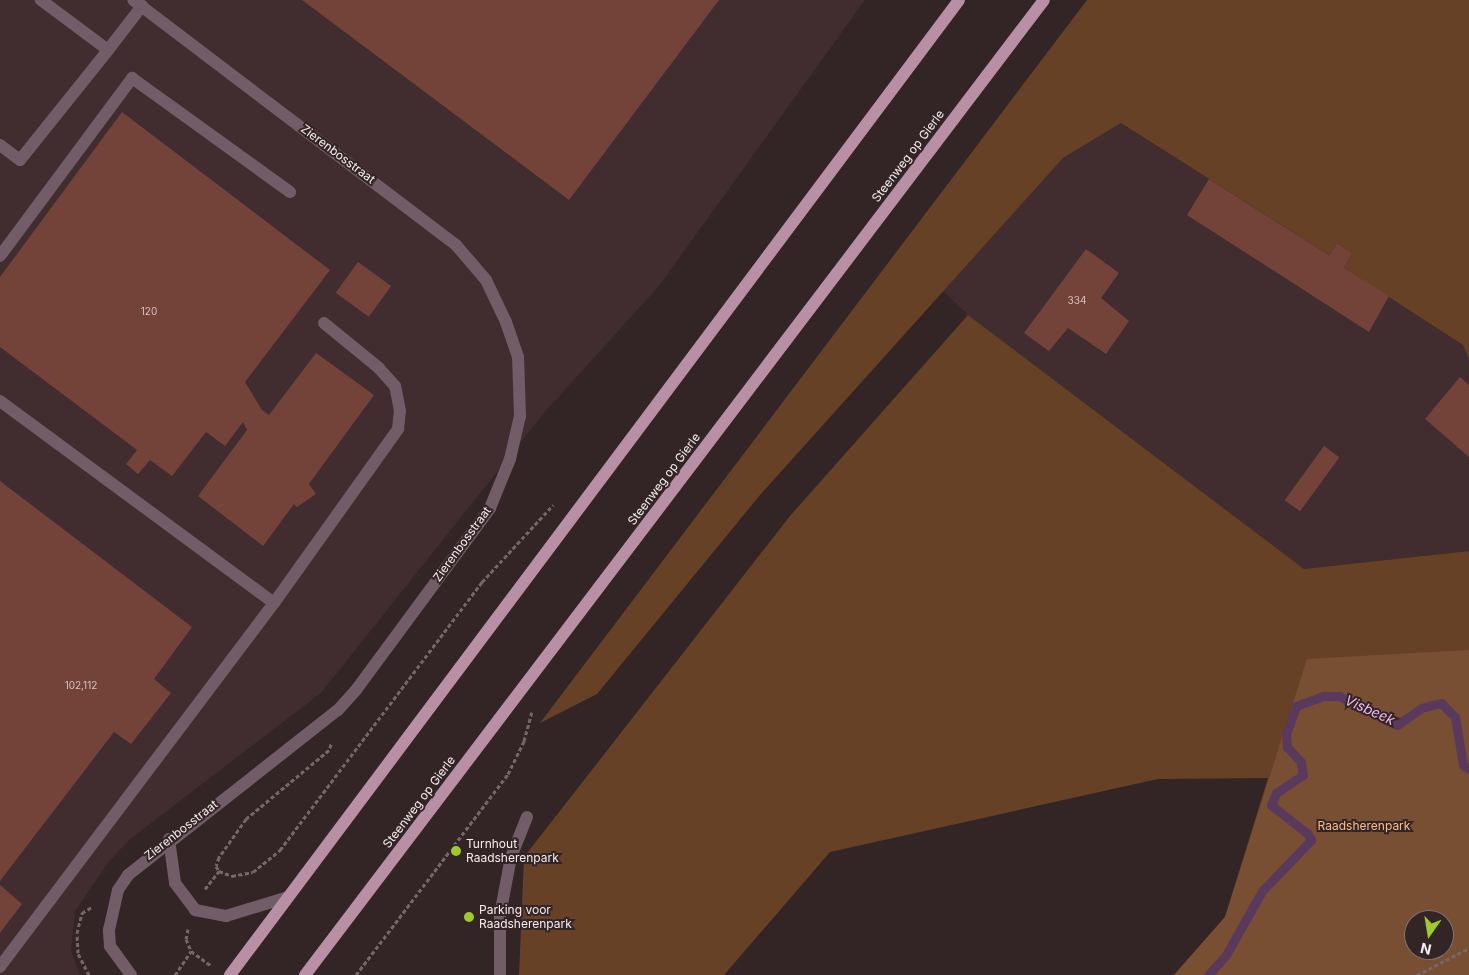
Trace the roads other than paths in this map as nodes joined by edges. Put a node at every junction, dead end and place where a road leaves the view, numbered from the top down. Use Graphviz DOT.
graph roads {
  1 [pos="41,0"];
  2 [pos="959,0"];
  3 [pos="1044,0"];
  4 [pos="138,3"];
  5 [pos="108,50"];
  6 [pos="0,145"];
  7 [pos="290,192"];
  8 [pos="0,256"];
  9 [pos="324,323"];
  10 [pos="0,401"];
  11 [pos="274,603"];
  12 [pos="527,817"];
  13 [pos="169,839"];
  14 [pos="288,897"];
  15 [pos="0,966"];
  16 [pos="224,973"];
  17 [pos="131,975"];
  18 [pos="306,975"];
  19 [pos="500,975"];
  1 -- 5 [label="street"];
  2 -- 14 [label="main road"];
  3 -- 18 [label="main road, Steenweg op Gierle"];
  4 -- 5 [label="street"];
  4 -- 13 [label="street, Zierenbosstraat"];
  5 -- 6 [label="street"];
  7 -- 8 [label="street"];
  9 -- 11 [label="street"];
  10 -- 11 [label="street"];
  11 -- 15 [label="street"];
  12 -- 19 [label="street"];
  13 -- 14 [label="street"];
  13 -- 17 [label="street, Zierenbosstraat"];
  14 -- 16 [label="main road"];
}
